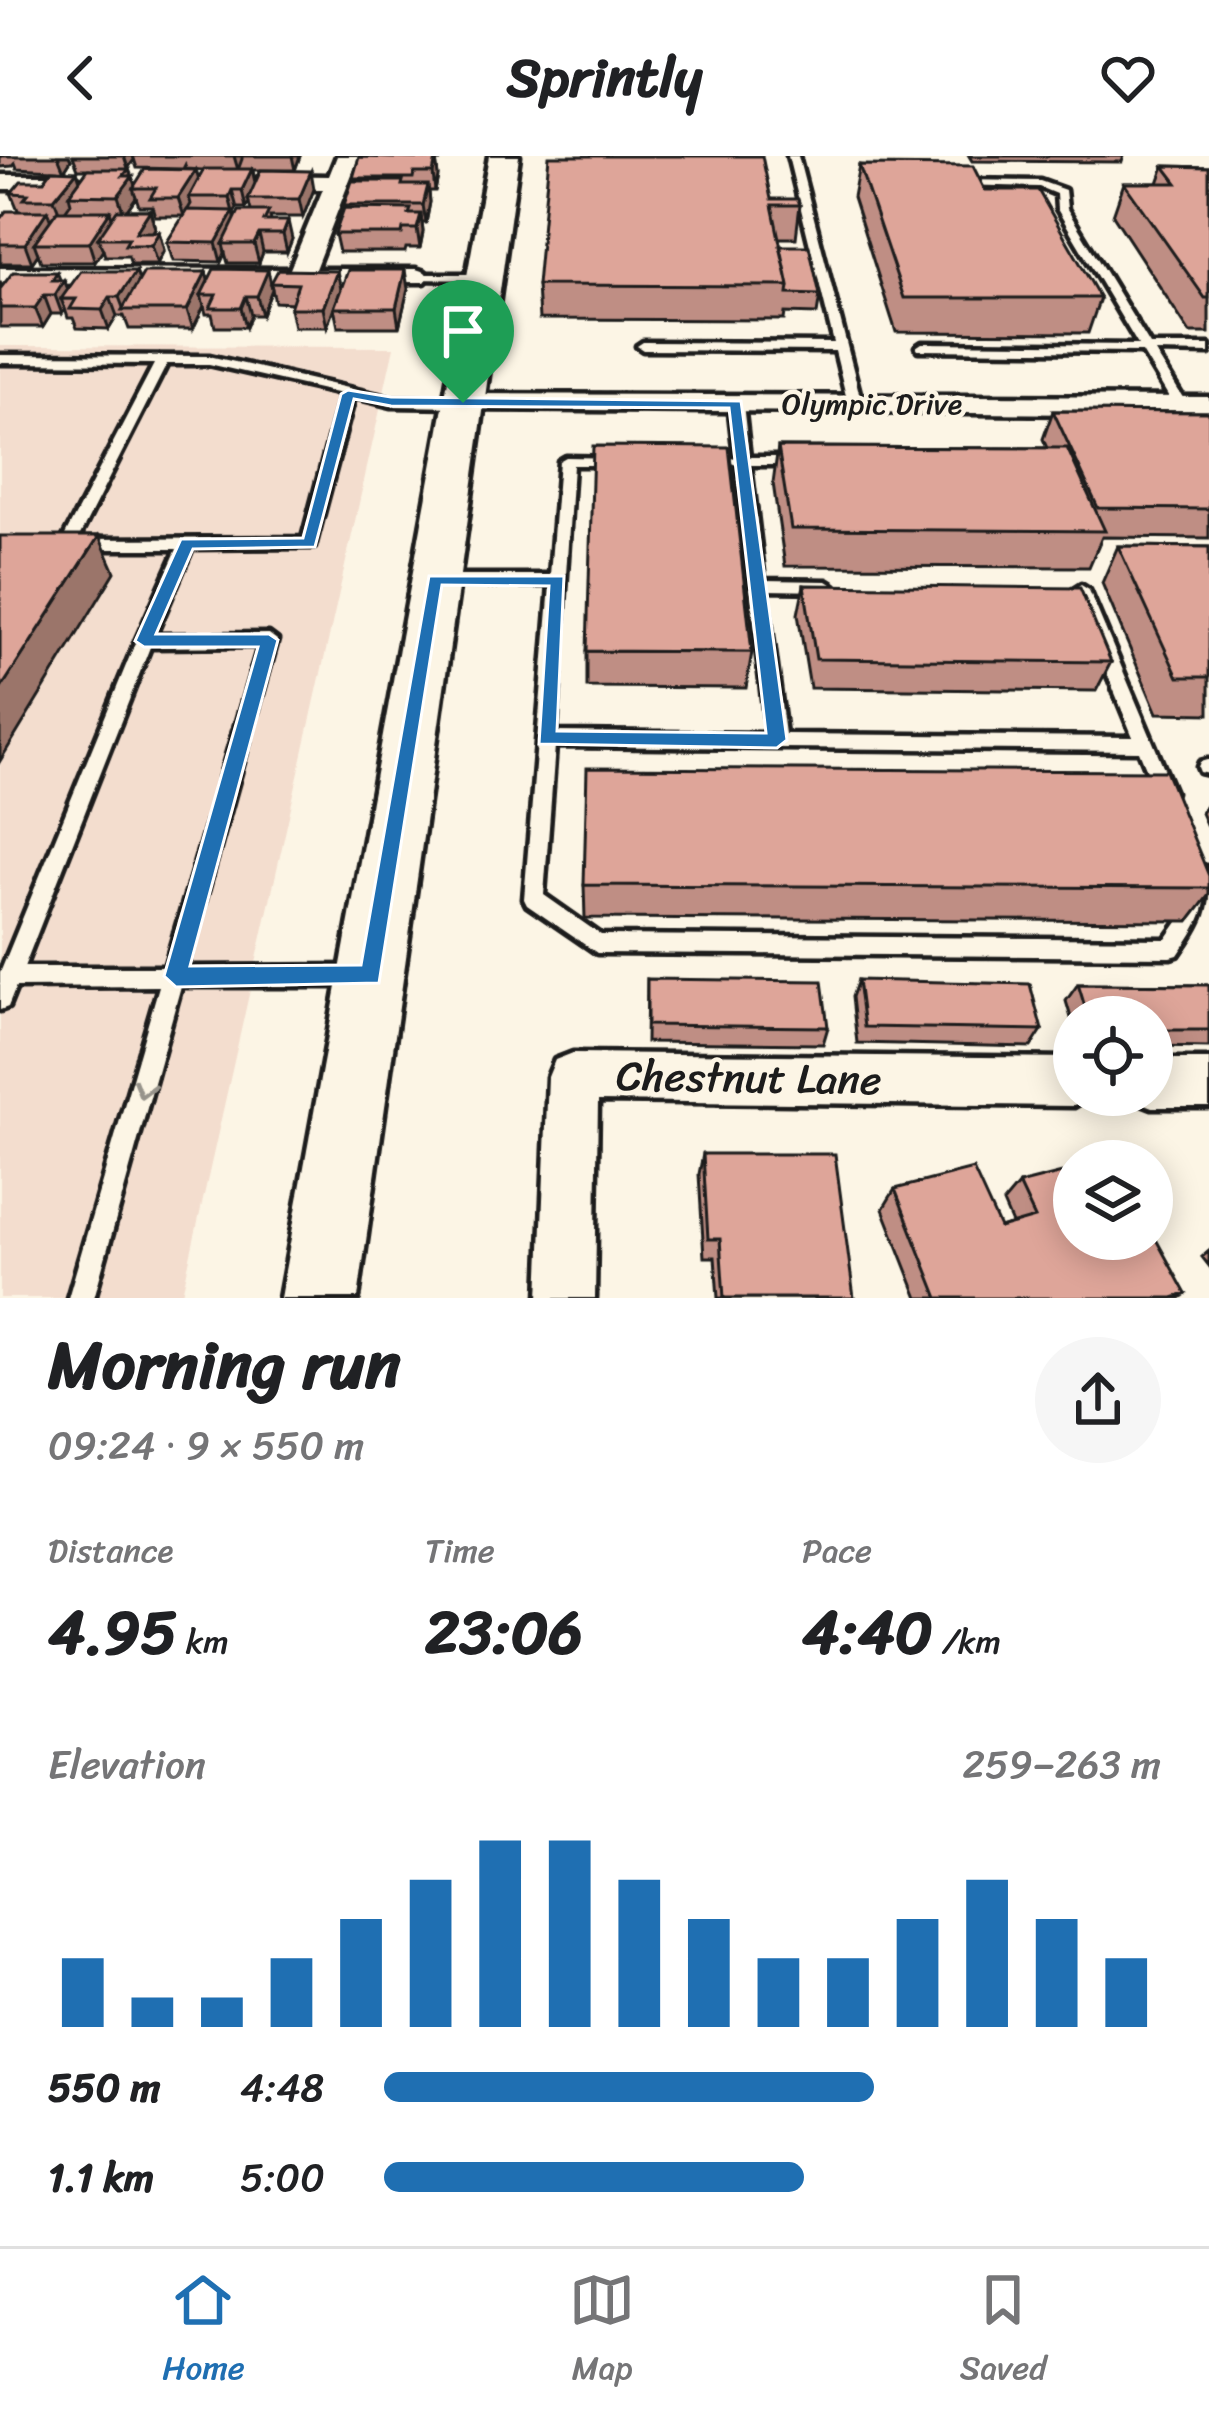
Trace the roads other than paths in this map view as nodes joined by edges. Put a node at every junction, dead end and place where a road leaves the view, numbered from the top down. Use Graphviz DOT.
graph roads {
  1 [pos="348,156"];
  2 [pos="504,156"];
  3 [pos="793,156"];
  4 [pos="0,182"];
  5 [pos="90,182"];
  6 [pos="248,182"];
  7 [pos="338,183"];
  8 [pos="950,183"];
  9 [pos="0,276"];
  10 [pos="299,277"];
  11 [pos="416,277"];
  12 [pos="482,277"];
  13 [pos="643,346"];
  14 [pos="839,347"];
  15 [pos="922,347"];
  16 [pos="1147,349"];
  17 [pos="1209,349"];
  18 [pos="0,359"];
  19 [pos="163,360"];
  20 [pos="348,394"];
  21 [pos="463,403"];
  22 [pos="736,404"];
  23 [pos="855,404"];
  24 [pos="1195,406"];
  25 [pos="632,461"];
  26 [pos="721,461"];
  27 [pos="743,461"];
  28 [pos="812,461"];
  29 [pos="187,543"];
  30 [pos="45,544"];
  31 [pos="68,544"];
  32 [pos="435,580"];
  33 [pos="558,580"];
  34 [pos="757,585"];
  35 [pos="850,586"];
  36 [pos="1057,588"];
  37 [pos="144,641"];
  38 [pos="546,739"];
  39 [pos="777,740"];
  40 [pos="1145,744"];
  41 [pos="1172,809"];
  42 [pos="1191,852"];
  43 [pos="176,976"];
  44 [pos="371,976"];
  45 [pos="9,977"];
  46 [pos="0,1000"];
  47 [pos="1053,1082"];
  48 [pos="1173,1083"];
  49 [pos="1209,1083"];
  50 [pos="82,1298"];
  51 [pos="319,1298"];
  52 [pos="567,1298"];
  1 -- 7 [label="street"];
  2 -- 12 [label="main road"];
  3 -- 14 [label="lane"];
  4 -- 5 [label="street"];
  6 -- 7 [label="street"];
  7 -- 10 [label="street"];
  8 -- 16 [label="lane"];
  9 -- 10 [label="street"];
  10 -- 11 [label="street"];
  11 -- 12 [label="lane"];
  12 -- 21 [label="main road"];
  13 -- 14 [label="lane"];
  14 -- 23 [label="lane"];
  15 -- 16 [label="lane"];
  16 -- 17 [label="lane"];
  16 -- 24 [label="lane"];
  18 -- 19 [label="lane"];
  19 -- 20 [label="lane"];
  19 -- 31 [label="lane"];
  20 -- 21 [label="lane"];
  20 -- 29 [label="lane"];
  21 -- 22 [label="street, Olympic Drive"];
  21 -- 32 [label="main road"];
  22 -- 23 [label="street, Olympic Drive"];
  22 -- 27 [label="lane"];
  23 -- 24 [label="street, Olympic Drive"];
  25 -- 33 [label="lane"];
  26 -- 27 [label="lane"];
  27 -- 28 [label="lane"];
  27 -- 34 [label="lane"];
  29 -- 31 [label="lane"];
  29 -- 37 [label="lane"];
  30 -- 31 [label="lane"];
  32 -- 33 [label="lane"];
  32 -- 44 [label="main road"];
  33 -- 38 [label="lane"];
  34 -- 35 [label="lane"];
  34 -- 39 [label="lane"];
  36 -- 40 [label="lane"];
  37 -- 43 [label="lane"];
  37 -- 45 [label="lane"];
  38 -- 39 [label="lane"];
  38 -- 42 [label="lane"];
  39 -- 40 [label="lane"];
  40 -- 41 [label="lane"];
  43 -- 44 [label="lane"];
  43 -- 45 [label="lane"];
  43 -- 50 [label="lane, one-way"];
  44 -- 51 [label="main road"];
  45 -- 46 [label="lane"];
  47 -- 52 [label="street, Chestnut Lane"];
  48 -- 49 [label="street"];
}
